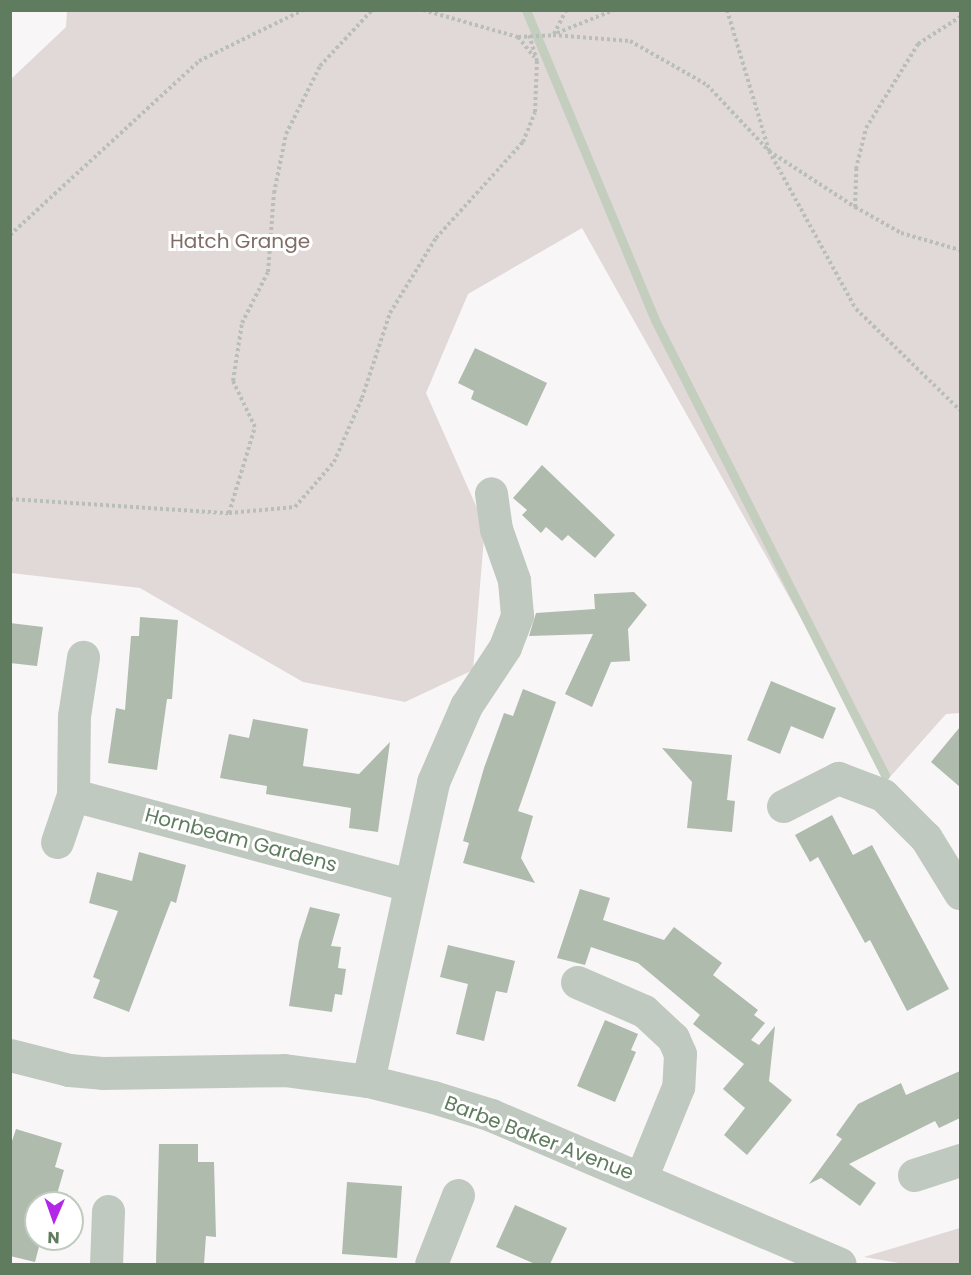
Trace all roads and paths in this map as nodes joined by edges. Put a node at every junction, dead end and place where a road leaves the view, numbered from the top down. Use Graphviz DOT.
graph roads {
  1 [pos="303,10"];
  2 [pos="372,10"];
  3 [pos="423,10"];
  4 [pos="566,10"];
  5 [pos="614,10"];
  6 [pos="727,10"];
  7 [pos="960,17"];
  8 [pos="529,35"];
  9 [pos="553,35"];
  10 [pos="518,37"];
  11 [pos="537,61"];
  12 [pos="769,151"];
  13 [pos="855,207"];
  14 [pos="10,235"];
  15 [pos="960,250"];
  16 [pos="960,411"];
  17 [pos="491,493"];
  18 [pos="10,499"];
  19 [pos="229,513"];
  20 [pos="83,657"];
  21 [pos="73,795"];
  22 [pos="783,806"];
  23 [pos="57,842"];
  24 [pos="408,885"];
  25 [pos="960,893"];
  26 [pos="576,982"];
  27 [pos="10,1055"];
  28 [pos="368,1081"];
  29 [pos="960,1160"];
  30 [pos="914,1175"];
  31 [pos="641,1178"];
  32 [pos="458,1195"];
  33 [pos="108,1211"];
  34 [pos="790,1254"];
  35 [pos="106,1264"];
  36 [pos="431,1264"];
  37 [pos="840,1264"];
  1 -- 14 [label="path"];
  2 -- 19 [label="path"];
  3 -- 10 [label="path"];
  4 -- 9 [label="path"];
  5 -- 9 [label="path"];
  6 -- 12 [label="path"];
  7 -- 13 [label="path"];
  8 -- 9 [label="path"];
  8 -- 10 [label="path"];
  8 -- 11 [label="path"];
  9 -- 12 [label="path"];
  10 -- 11 [label="path"];
  11 -- 19 [label="path"];
  12 -- 13 [label="path"];
  12 -- 16 [label="path"];
  13 -- 15 [label="path"];
  17 -- 24 [label="street"];
  18 -- 19 [label="path"];
  20 -- 21 [label="street"];
  21 -- 23 [label="street"];
  21 -- 24 [label="street, Hornbeam Gardens"];
  22 -- 25 [label="street"];
  24 -- 28 [label="street"];
  26 -- 31 [label="street"];
  27 -- 28 [label="street, Barbe Baker Avenue"];
  28 -- 31 [label="street, Barbe Baker Avenue"];
  29 -- 30 [label="street"];
  31 -- 34 [label="street, Barbe Baker Avenue"];
  32 -- 36 [label="street"];
  33 -- 35 [label="street"];
  34 -- 37 [label="street, Barbe Baker Avenue"];
}
